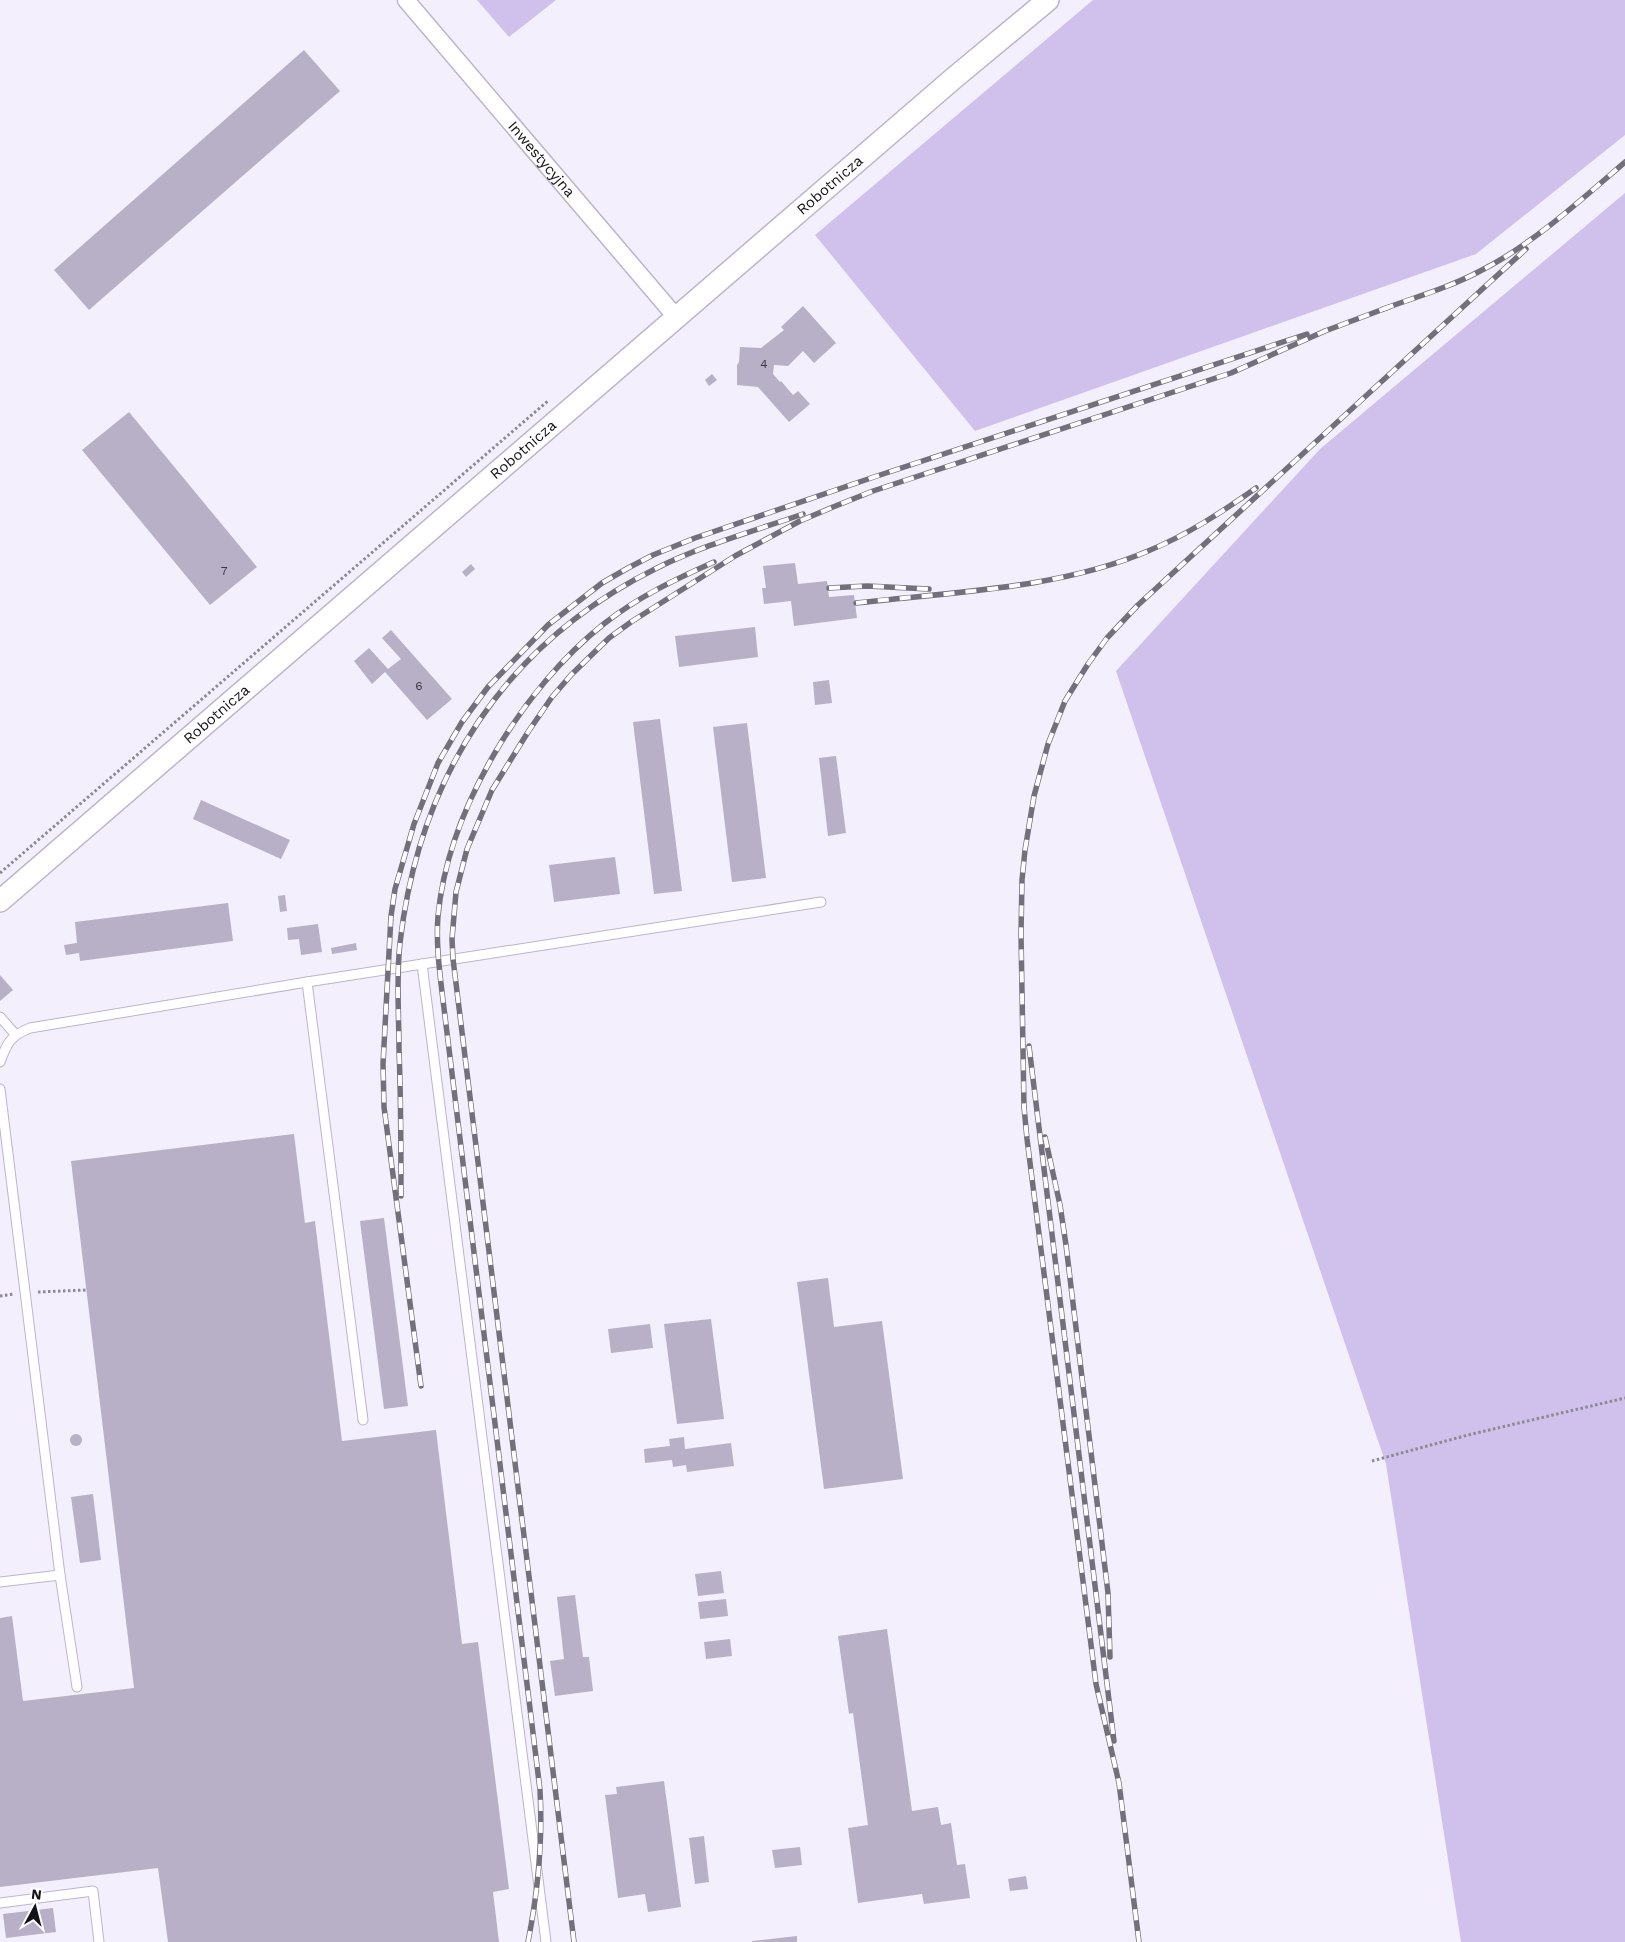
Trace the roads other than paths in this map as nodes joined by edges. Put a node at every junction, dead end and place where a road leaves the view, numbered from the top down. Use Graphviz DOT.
graph roads {
  1 [pos="406,0"];
  2 [pos="1048,0"];
  3 [pos="676,317"];
  4 [pos="0,901"];
  5 [pos="821,902"];
  6 [pos="422,964"];
  7 [pos="308,982"];
  8 [pos="0,1017"];
  9 [pos="15,1034"];
  10 [pos="0,1062"];
  11 [pos="0,1089"];
  12 [pos="363,1420"];
  13 [pos="60,1575"];
  14 [pos="0,1582"];
  15 [pos="77,1687"];
  16 [pos="0,1903"];
  17 [pos="99,1942"];
  18 [pos="546,1942"];
  1 -- 3 [label="street, Inwestycyjna"];
  2 -- 3 [label="street, Robotnicza"];
  3 -- 4 [label="street, Robotnicza"];
  5 -- 6 [label="lane"];
  6 -- 7 [label="lane"];
  6 -- 18 [label="lane"];
  7 -- 9 [label="lane"];
  7 -- 12 [label="lane"];
  8 -- 9 [label="lane"];
  9 -- 10 [label="lane"];
  11 -- 13 [label="lane"];
  13 -- 14 [label="lane"];
  13 -- 15 [label="lane"];
  16 -- 17 [label="lane"];
}
